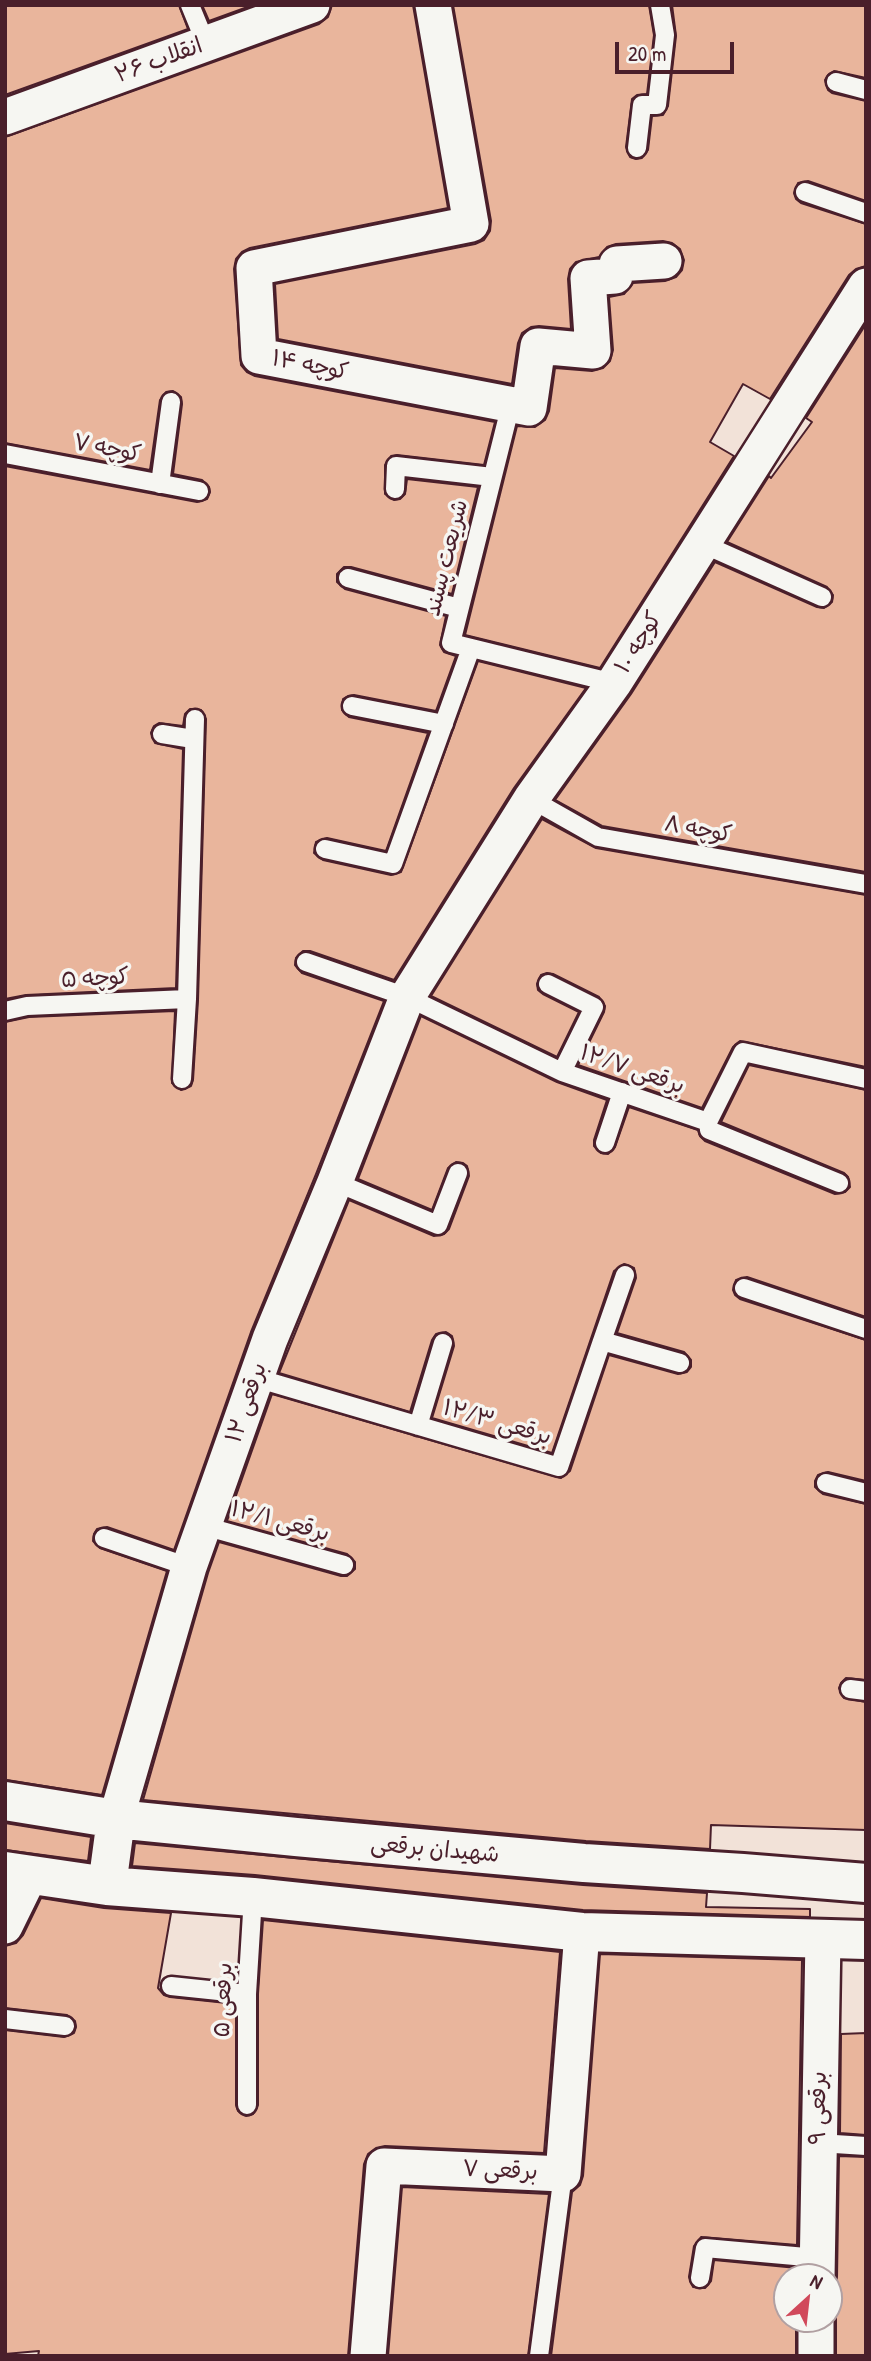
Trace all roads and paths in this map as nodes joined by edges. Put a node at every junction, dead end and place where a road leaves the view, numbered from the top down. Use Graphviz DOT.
graph roads {
  1 [pos="190,5"];
  2 [pos="312,5"];
  3 [pos="433,5"];
  4 [pos="660,5"];
  5 [pos="206,44"];
  6 [pos="836,82"];
  7 [pos="866,90"];
  8 [pos="5,117"];
  9 [pos="637,148"];
  10 [pos="805,192"];
  11 [pos="866,213"];
  12 [pos="664,261"];
  13 [pos="866,286"];
  14 [pos="171,402"];
  15 [pos="511,404"];
  16 [pos="5,454"];
  17 [pos="492,477"];
  18 [pos="160,484"];
  19 [pos="395,489"];
  20 [pos="199,491"];
  21 [pos="703,544"];
  22 [pos="348,578"];
  23 [pos="822,597"];
  24 [pos="460,608"];
  25 [pos="471,648"];
  26 [pos="614,683"];
  27 [pos="352,706"];
  28 [pos="195,719"];
  29 [pos="444,724"];
  30 [pos="162,734"];
  31 [pos="193,739"];
  32 [pos="531,799"];
  33 [pos="325,849"];
  34 [pos="866,884"];
  35 [pos="306,962"];
  36 [pos="548,984"];
  37 [pos="407,997"];
  38 [pos="187,999"];
  39 [pos="5,1011"];
  40 [pos="562,1072"];
  41 [pos="182,1079"];
  42 [pos="866,1079"];
  43 [pos="622,1092"];
  44 [pos="708,1122"];
  45 [pos="605,1143"];
  46 [pos="458,1173"];
  47 [pos="335,1182"];
  48 [pos="839,1183"];
  49 [pos="625,1275"];
  50 [pos="744,1288"];
  51 [pos="866,1329"];
  52 [pos="602,1341"];
  53 [pos="443,1343"];
  54 [pos="680,1363"];
  55 [pos="256,1378"];
  56 [pos="418,1426"];
  57 [pos="826,1483"];
  58 [pos="866,1493"];
  59 [pos="204,1526"];
  60 [pos="104,1538"];
  61 [pos="344,1565"];
  62 [pos="189,1567"];
  63 [pos="5,1801"];
  64 [pos="116,1819"];
  65 [pos="18,1873"];
  66 [pos="866,1883"];
  67 [pos="107,1886"];
  68 [pos="253,1897"];
  69 [pos="5,1926"];
  70 [pos="582,1932"];
  71 [pos="823,1938"];
  72 [pos="866,1940"];
  73 [pos="171,1986"];
  74 [pos="247,1994"];
  75 [pos="5,2019"];
  76 [pos="65,2026"];
  77 [pos="247,2105"];
  78 [pos="819,2143"];
  79 [pos="866,2146"];
  80 [pos="564,2174"];
  81 [pos="793,2263"];
  82 [pos="817,2263"];
  83 [pos="700,2278"];
  84 [pos="816,2333"];
  85 [pos="368,2356"];
  86 [pos="539,2356"];
  87 [pos="816,2356"];
  1 -- 5 [label="lane"];
  2 -- 5 [label="street, انقلاب ۲۶"];
  3 -- 15 [label="street, کوچه ۱۴"];
  4 -- 9 [label="lane"];
  5 -- 8 [label="street, انقلاب ۲۶"];
  6 -- 7 [label="lane"];
  10 -- 11 [label="lane"];
  12 -- 15 [label="street"];
  13 -- 21 [label="street, کوچه ۱۰"];
  14 -- 18 [label="lane"];
  15 -- 17 [label="lane, شریعت پسند"];
  16 -- 18 [label="lane, کوچه ۷"];
  17 -- 19 [label="lane"];
  17 -- 24 [label="lane, شریعت پسند"];
  18 -- 20 [label="lane, کوچه ۷"];
  21 -- 23 [label="lane"];
  21 -- 26 [label="street, کوچه ۱۰"];
  22 -- 24 [label="lane"];
  24 -- 25 [label="lane, شریعت پسند"];
  25 -- 26 [label="lane"];
  25 -- 29 [label="lane"];
  26 -- 32 [label="street, کوچه ۱۰"];
  27 -- 29 [label="lane"];
  28 -- 31 [label="lane"];
  29 -- 33 [label="lane"];
  30 -- 31 [label="lane"];
  31 -- 38 [label="lane"];
  32 -- 34 [label="lane, کوچه ۸"];
  32 -- 37 [label="street, کوچه ۱۰"];
  35 -- 37 [label="lane, برقعی ۱۲/۷"];
  36 -- 40 [label="lane"];
  37 -- 40 [label="lane, برقعی ۱۲/۷"];
  37 -- 47 [label="street, برقعی ۱۲"];
  38 -- 39 [label="lane, کوچه ۵"];
  38 -- 41 [label="lane"];
  40 -- 43 [label="lane, برقعی ۱۲/۷"];
  42 -- 44 [label="lane"];
  43 -- 44 [label="lane, برقعی ۱۲/۷"];
  43 -- 45 [label="lane"];
  44 -- 48 [label="lane, برقعی ۱۲/۷"];
  46 -- 47 [label="lane"];
  47 -- 55 [label="street, برقعی ۱۲"];
  49 -- 52 [label="lane"];
  50 -- 51 [label="lane"];
  52 -- 54 [label="lane"];
  52 -- 56 [label="lane, برقعی ۱۲/۳"];
  53 -- 56 [label="lane"];
  55 -- 56 [label="lane, برقعی ۱۲/۳"];
  55 -- 59 [label="street, برقعی ۱۲"];
  57 -- 58 [label="lane"];
  59 -- 61 [label="lane, برقعی ۱۲/۱"];
  59 -- 62 [label="street, برقعی ۱۲"];
  60 -- 62 [label="lane"];
  62 -- 64 [label="street, برقعی ۱۲"];
  63 -- 64 [label="main road, شهیدان برقعی"];
  64 -- 66 [label="main road, شهیدان برقعی"];
  64 -- 67 [label="main road"];
  65 -- 67 [label="main road"];
  65 -- 69 [label="street"];
  67 -- 68 [label="main road"];
  68 -- 70 [label="main road"];
  68 -- 74 [label="lane, برقعی ۵"];
  70 -- 71 [label="main road"];
  70 -- 80 [label="street, برقعی ۷"];
  71 -- 72 [label="main road"];
  71 -- 78 [label="street, برقعی ۹"];
  73 -- 74 [label="lane"];
  74 -- 77 [label="lane, برقعی ۵"];
  75 -- 76 [label="lane"];
  78 -- 79 [label="lane"];
  78 -- 82 [label="street, برقعی ۹"];
  80 -- 85 [label="street, برقعی ۷"];
  80 -- 86 [label="lane"];
  81 -- 83 [label="lane"];
  84 -- 87 [label="street"];
}
